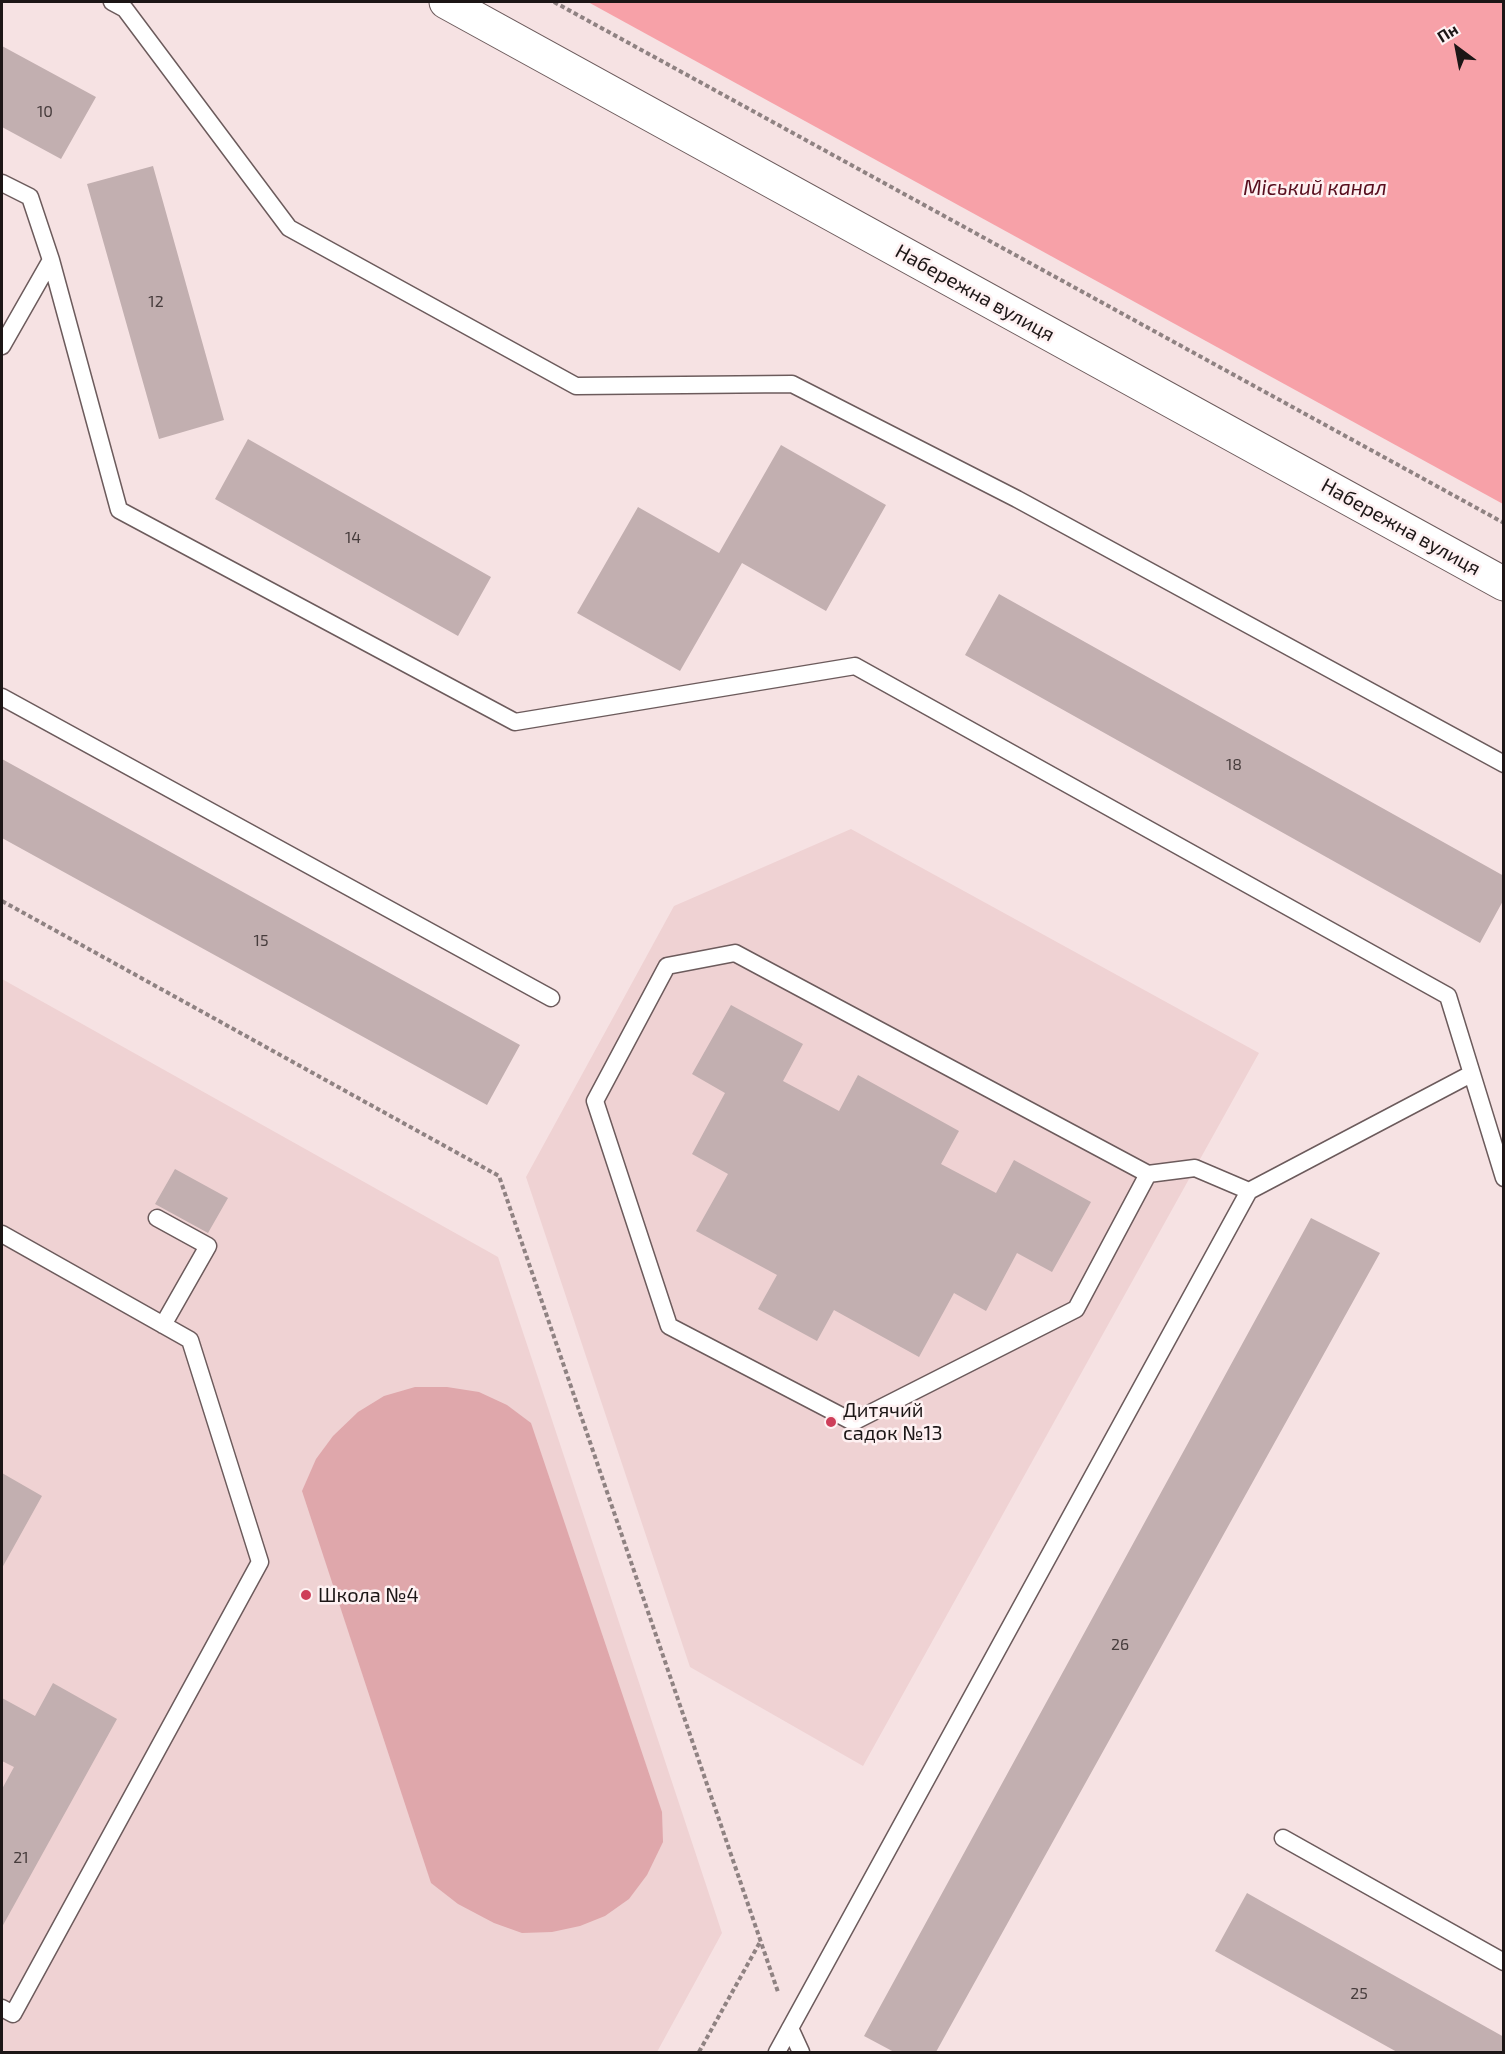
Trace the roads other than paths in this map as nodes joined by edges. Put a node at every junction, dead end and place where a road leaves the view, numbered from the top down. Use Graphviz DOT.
graph roads {
  1 [pos="112,2"];
  2 [pos="446,2"];
  3 [pos="2,183"];
  4 [pos="51,260"];
  5 [pos="2,346"];
  6 [pos="1503,584"];
  7 [pos="2,697"];
  8 [pos="1503,764"];
  9 [pos="551,998"];
  10 [pos="1471,1074"];
  11 [pos="1148,1174"];
  12 [pos="1503,1178"];
  13 [pos="1249,1191"];
  14 [pos="157,1218"];
  15 [pos="2,1234"];
  16 [pos="163,1325"];
  17 [pos="1283,1838"];
  18 [pos="1503,1962"];
  19 [pos="2,2008"];
  20 [pos="790,2028"];
  21 [pos="777,2052"];
  22 [pos="801,2052"];
  1 -- 8 [label="lane"];
  2 -- 6 [label="street, Набережна вулиця"];
  3 -- 4 [label="lane"];
  4 -- 5 [label="lane"];
  4 -- 10 [label="lane"];
  7 -- 9 [label="lane"];
  10 -- 12 [label="lane"];
  10 -- 13 [label="lane"];
  11 -- 11 [label="lane"];
  11 -- 13 [label="lane"];
  13 -- 20 [label="lane"];
  14 -- 16 [label="lane"];
  15 -- 16 [label="lane"];
  16 -- 19 [label="lane"];
  17 -- 18 [label="lane"];
  20 -- 21 [label="lane"];
  20 -- 22 [label="lane"];
}
